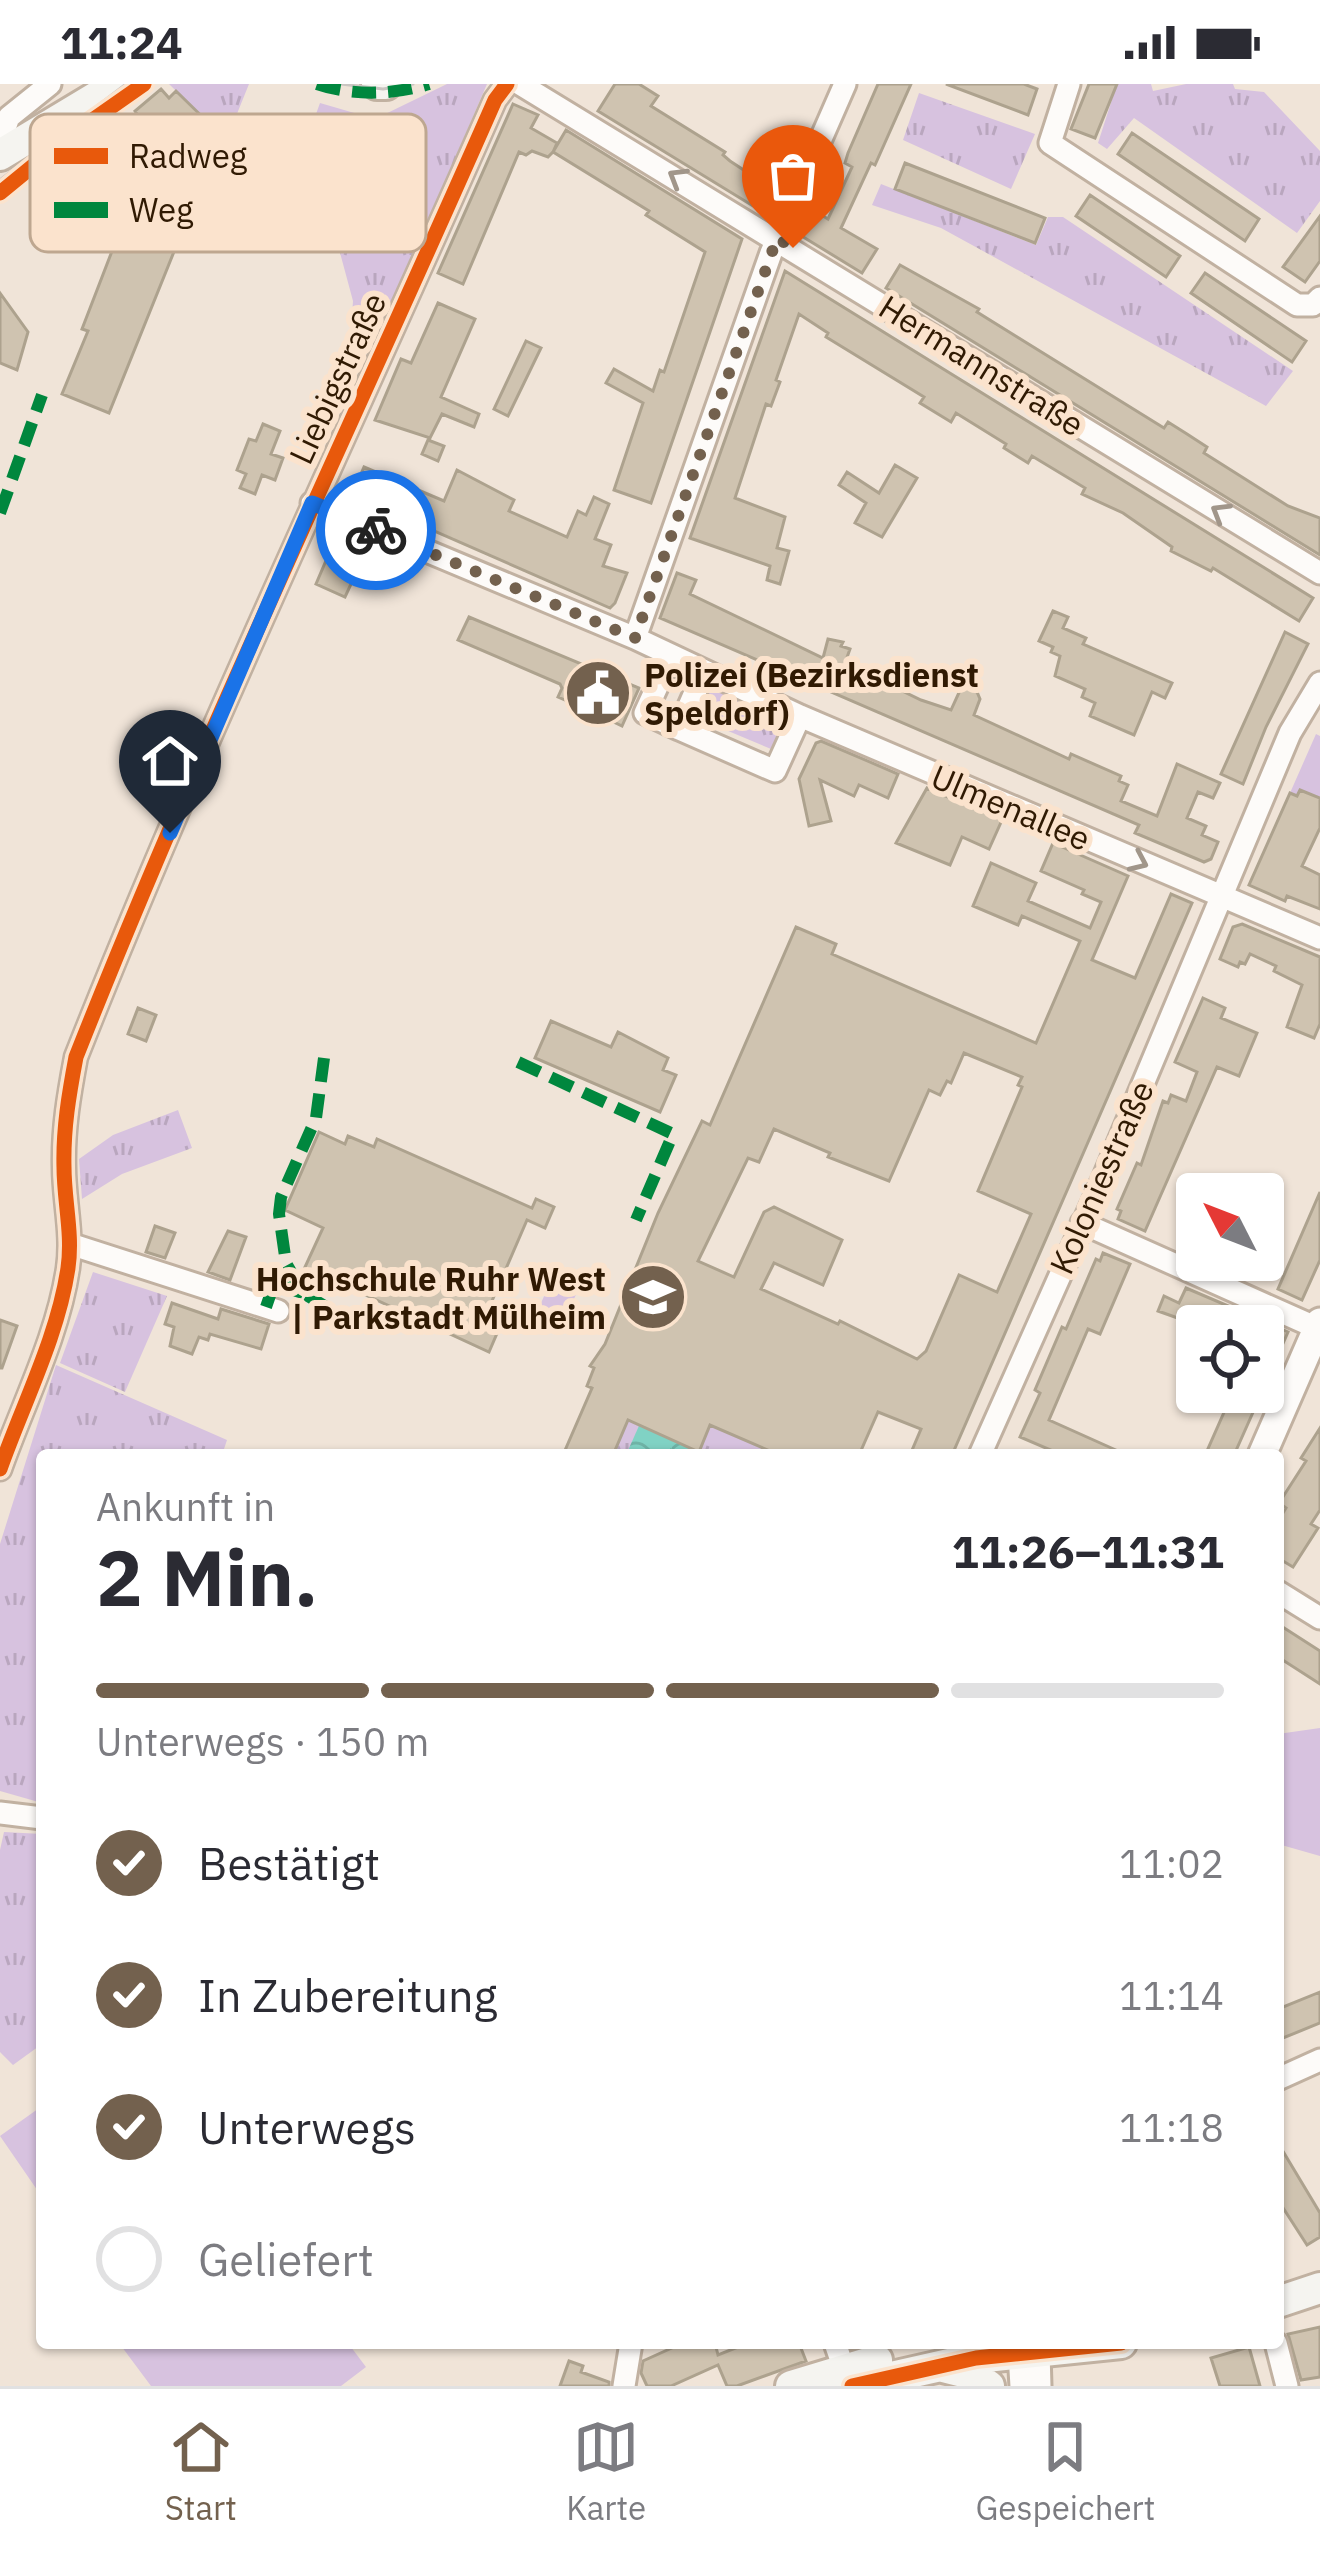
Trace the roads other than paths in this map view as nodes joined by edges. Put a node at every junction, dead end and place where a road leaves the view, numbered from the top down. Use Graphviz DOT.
graph roads {
  1 [pos="50,84"];
  2 [pos="118,84"];
  3 [pos="377,84"];
  4 [pos="386,84"];
  5 [pos="507,84"];
  6 [pos="520,84"];
  7 [pos="845,84"];
  8 [pos="1069,84"];
  9 [pos="72,114"];
  10 [pos="30,138"];
  11 [pos="0,142"];
  12 [pos="30,150"];
  13 [pos="0,155"];
  14 [pos="0,178"];
  15 [pos="777,238"];
  16 [pos="1320,298"];
  17 [pos="312,503"];
  18 [pos="1320,573"];
  19 [pos="635,638"];
  20 [pos="671,656"];
  21 [pos="704,672"];
  22 [pos="1320,683"];
  23 [pos="800,716"];
  24 [pos="679,729"];
  25 [pos="1220,898"];
  26 [pos="1320,938"];
  27 [pos="1082,1223"];
  28 [pos="70,1244"];
  29 [pos="278,1310"];
  30 [pos="1319,1325"];
  31 [pos="988,1449"];
  32 [pos="1265,1449"];
  33 [pos="0,1469"];
  34 [pos="1284,1596"];
  35 [pos="1320,1618"];
  36 [pos="0,1813"];
  37 [pos="36,1817"];
  38 [pos="1320,2060"];
  39 [pos="1284,2076"];
  40 [pos="1320,2288"];
  41 [pos="1284,2300"];
  42 [pos="630,2349"];
  43 [pos="1014,2349"];
  44 [pos="1029,2349"];
  45 [pos="1029,2349"];
  46 [pos="1278,2349"];
  47 [pos="941,2354"];
  48 [pos="844,2366"];
  49 [pos="624,2386"];
  50 [pos="791,2386"];
  51 [pos="989,2386"];
  52 [pos="1021,2386"];
  53 [pos="1040,2386"];
  54 [pos="1287,2386"];
  1 -- 11 [label="street"];
  2 -- 9 [label="main road"];
  3 -- 4 [label="main road"];
  5 -- 17 [label="street, Liebigstraße"];
  15 -- 6 [label="street, Hermannstraße, one-way"];
  7 -- 15 [label="street"];
  8 -- 16 [label="street"];
  10 -- 13 [label="main road"];
  12 -- 14 [label="main road"];
  18 -- 15 [label="street, Hermannstraße, one-way"];
  15 -- 19 [label="street"];
  17 -- 19 [label="street, Ulmenallee"];
  17 -- 28 [label="street, Liebigstraße"];
  19 -- 20 [label="street, Ulmenallee"];
  20 -- 21 [label="street, Ulmenallee"];
  20 -- 24 [label="street"];
  21 -- 23 [label="street, Ulmenallee"];
  21 -- 24 [label="street"];
  22 -- 25 [label="street, Koloniestraße"];
  23 -- 24 [label="street"];
  23 -- 25 [label="street, Ulmenallee, one-way"];
  25 -- 26 [label="street, Ulmenallee"];
  25 -- 27 [label="street, Koloniestraße"];
  27 -- 30 [label="street"];
  27 -- 31 [label="street, Koloniestraße"];
  28 -- 29 [label="street"];
  28 -- 33 [label="street, Liebigstraße"];
  30 -- 32 [label="street"];
  34 -- 35 [label="street"];
  36 -- 37 [label="street"];
  38 -- 39 [label="street"];
  40 -- 41 [label="main road"];
  42 -- 49 [label="street"];
  43 -- 47 [label="main road"];
  44 -- 52 [label="street"];
  45 -- 53 [label="street"];
  46 -- 54 [label="street"];
  47 -- 48 [label="main road"];
  47 -- 51 [label="main road"];
  48 -- 50 [label="main road"];
}
